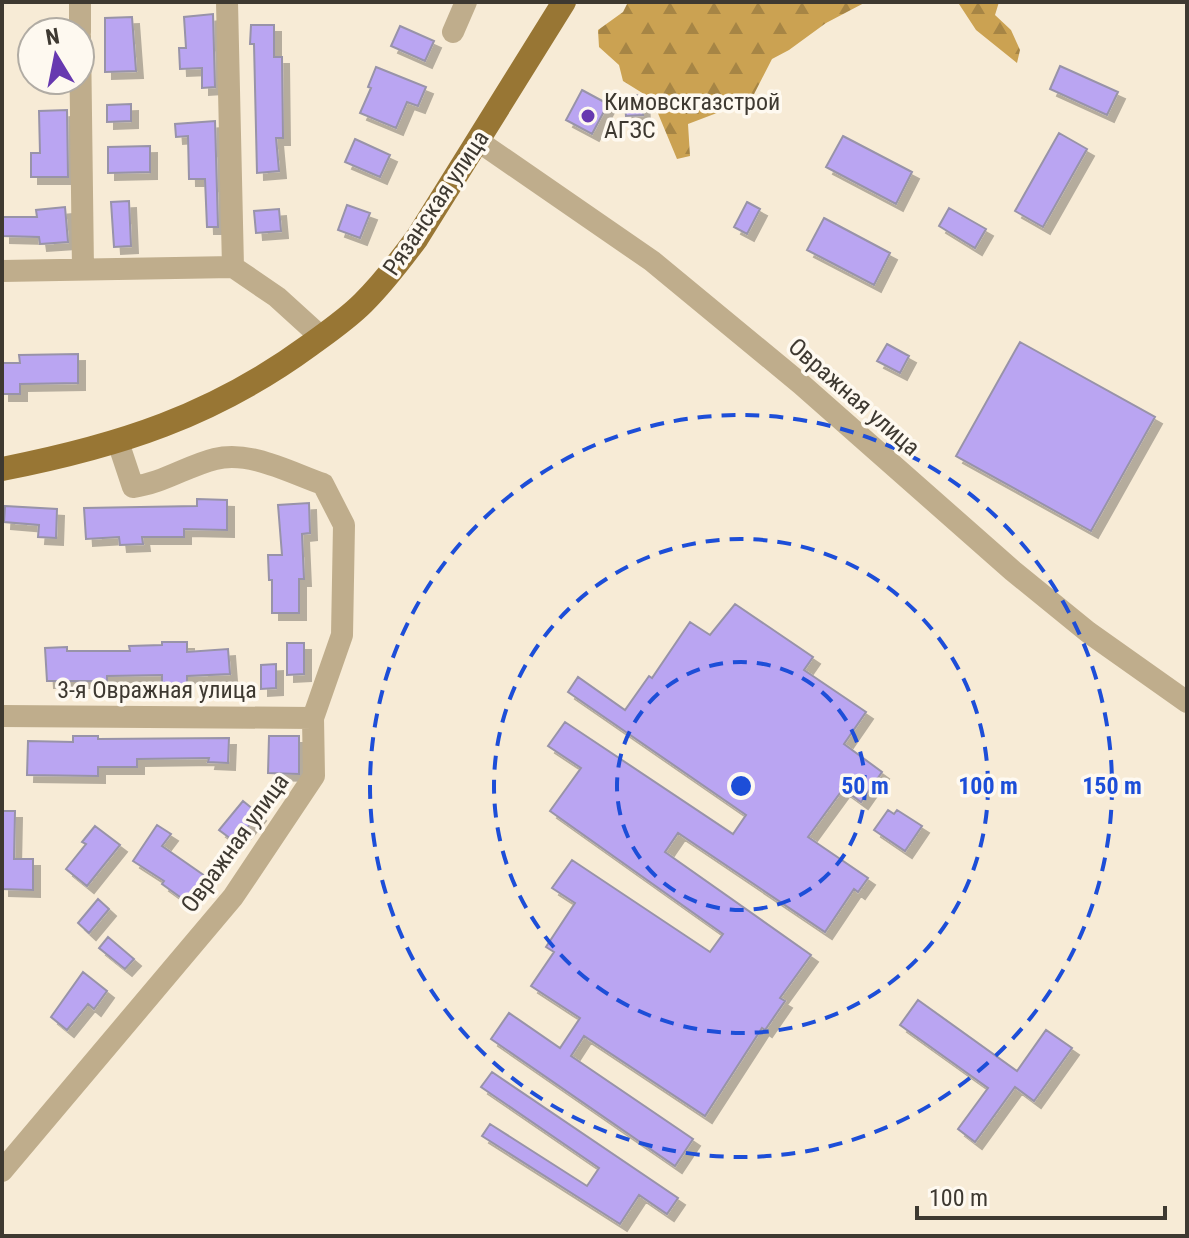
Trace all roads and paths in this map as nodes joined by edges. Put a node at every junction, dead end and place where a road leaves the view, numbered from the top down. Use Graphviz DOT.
graph roads {
  1 [pos="227,2"];
  2 [pos="466,2"];
  3 [pos="564,2"];
  4 [pos="453,32"];
  5 [pos="81,96"];
  6 [pos="478,141"];
  7 [pos="233,267"];
  8 [pos="83,269"];
  9 [pos="2,271"];
  10 [pos="321,337"];
  11 [pos="118,442"];
  12 [pos="2,469"];
  13 [pos="1187,702"];
  14 [pos="2,716"];
  15 [pos="313,718"];
  16 [pos="2,1171"];
  1 -- 7 [label="street"];
  2 -- 4 [label="street"];
  3 -- 6 [label="main road, Рязанская улица"];
  5 -- 8 [label="street"];
  6 -- 10 [label="main road, Рязанская улица"];
  6 -- 13 [label="street, Овражная улица"];
  7 -- 8 [label="street"];
  7 -- 10 [label="street"];
  8 -- 9 [label="street"];
  10 -- 11 [label="main road, Рязанская улица"];
  11 -- 12 [label="main road, Рязанская улица"];
  11 -- 15 [label="street, Овражная улица"];
  14 -- 15 [label="street, 3-я Овражная улица"];
  15 -- 16 [label="street, Овражная улица"];
}
